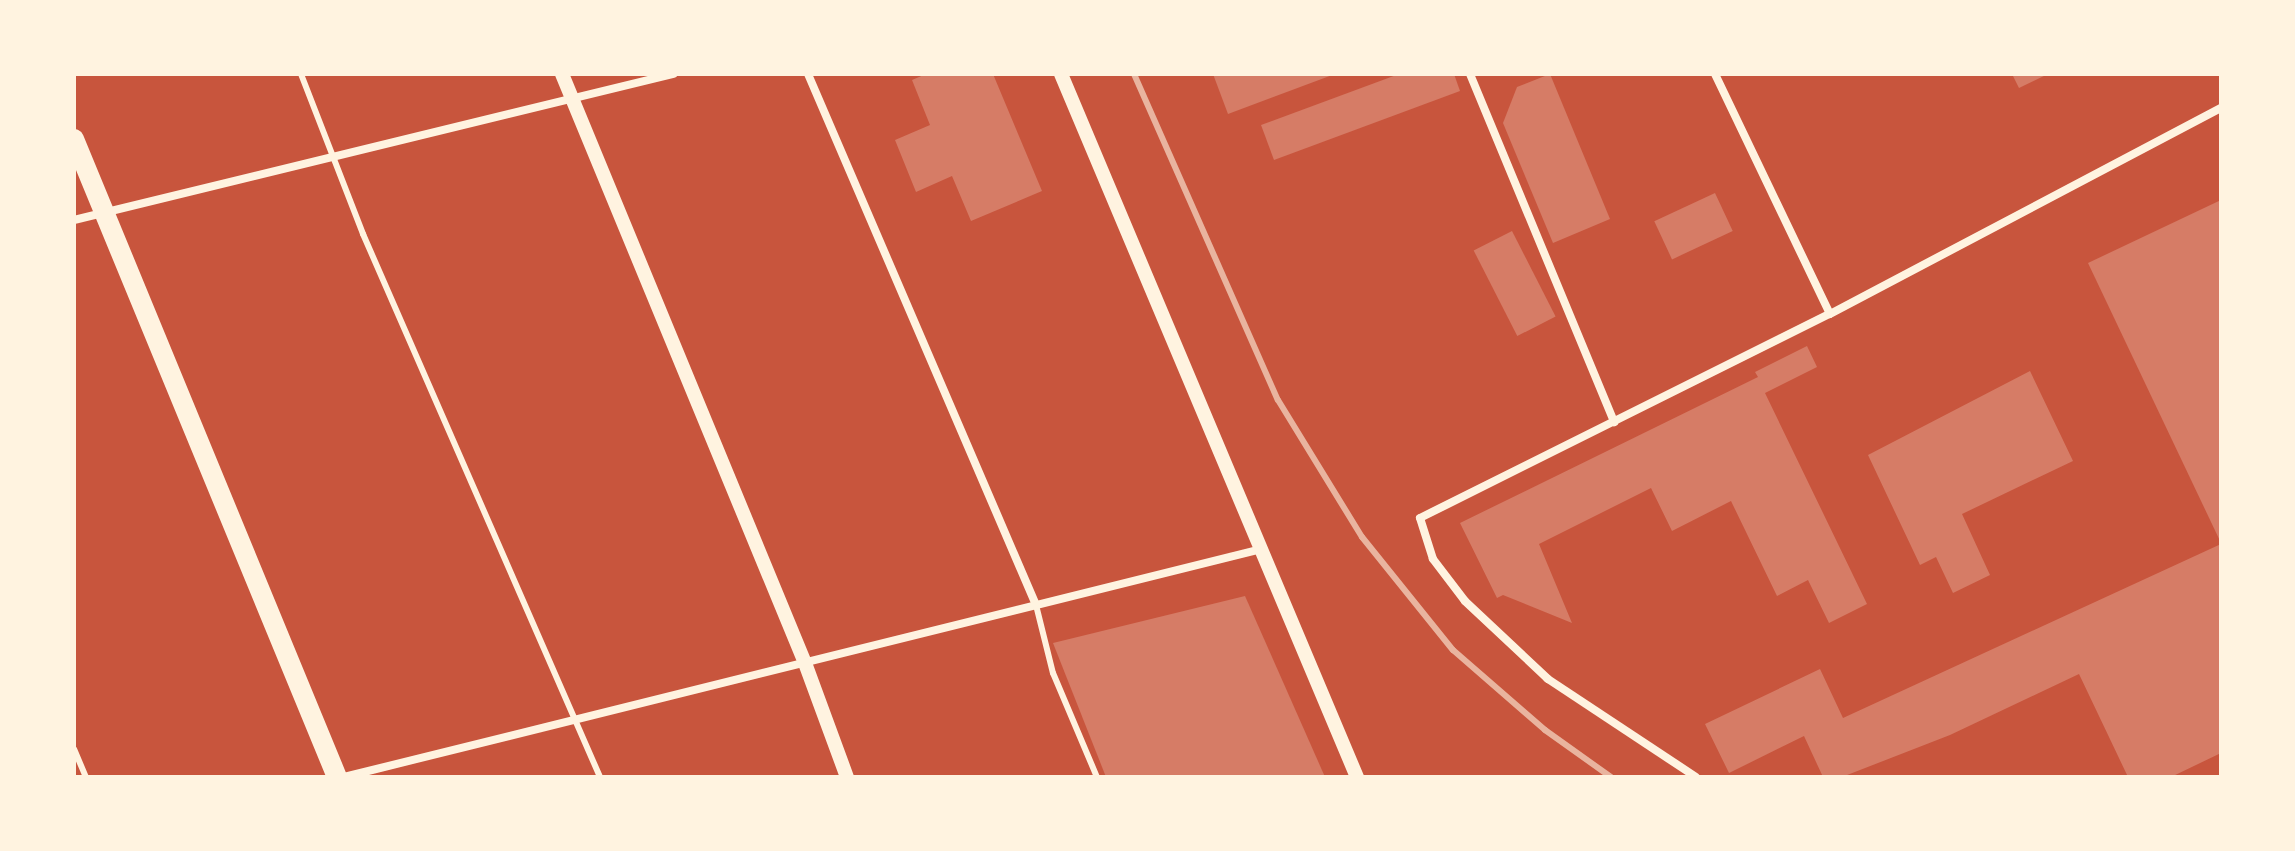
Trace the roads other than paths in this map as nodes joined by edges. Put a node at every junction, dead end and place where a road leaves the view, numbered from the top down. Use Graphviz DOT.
graph roads {
  1 [pos="301,74"];
  2 [pos="562,74"];
  3 [pos="673,74"];
  4 [pos="808,74"];
  5 [pos="1061,74"];
  6 [pos="1470,74"];
  7 [pos="1715,74"];
  8 [pos="572,100"];
  9 [pos="2221,108"];
  10 [pos="74,139"];
  11 [pos="337,160"];
  12 [pos="106,212"];
  13 [pos="74,220"];
  14 [pos="1830,314"];
  15 [pos="1614,422"];
  16 [pos="1262,549"];
  17 [pos="1036,605"];
  18 [pos="805,663"];
  19 [pos="576,720"];
  20 [pos="74,749"];
  21 [pos="86,777"];
  22 [pos="337,777"];
  23 [pos="344,777"];
  24 [pos="600,777"];
  25 [pos="847,777"];
  26 [pos="1097,777"];
  27 [pos="1357,777"];
  28 [pos="1696,777"];
  1 -- 11 [label="lane"];
  2 -- 8 [label="street"];
  3 -- 8 [label="street"];
  4 -- 17 [label="street"];
  5 -- 16 [label="street"];
  6 -- 15 [label="street"];
  7 -- 14 [label="street"];
  8 -- 11 [label="street"];
  8 -- 18 [label="street"];
  9 -- 14 [label="street"];
  10 -- 12 [label="main road"];
  11 -- 12 [label="street"];
  11 -- 19 [label="lane"];
  12 -- 13 [label="street"];
  12 -- 22 [label="main road"];
  14 -- 15 [label="street"];
  15 -- 28 [label="street"];
  16 -- 17 [label="street"];
  16 -- 27 [label="street"];
  17 -- 18 [label="street"];
  17 -- 26 [label="lane"];
  18 -- 19 [label="street"];
  18 -- 25 [label="street"];
  19 -- 23 [label="street"];
  19 -- 24 [label="lane"];
  20 -- 21 [label="lane"];
}
